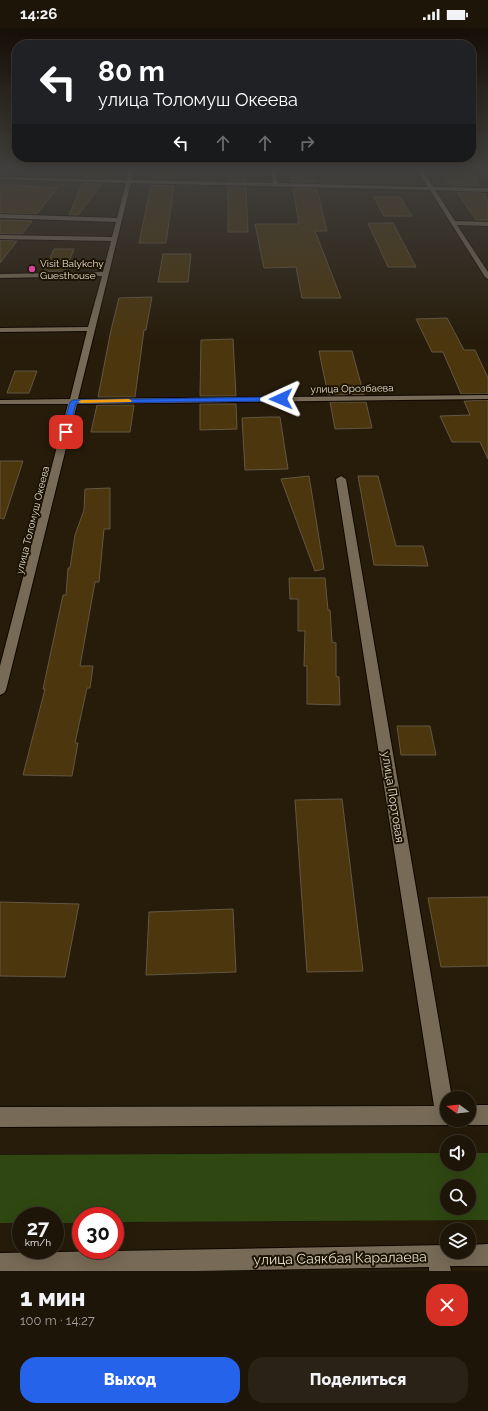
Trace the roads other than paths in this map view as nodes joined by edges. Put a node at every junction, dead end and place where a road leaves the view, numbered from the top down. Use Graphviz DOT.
graph roads {
  1 [pos="117,226"];
  2 [pos="455,226"];
  3 [pos="0,236"];
  4 [pos="114,239"];
  5 [pos="106,274"];
  6 [pos="0,276"];
  7 [pos="488,277"];
  8 [pos="92,329"];
  9 [pos="0,330"];
  10 [pos="488,397"];
  11 [pos="0,402"];
  12 [pos="73,402"];
  13 [pos="341,479"];
  14 [pos="0,690"];
  15 [pos="442,1091"];
  16 [pos="488,1114"];
  17 [pos="440,1115"];
  18 [pos="476,1115"];
  19 [pos="0,1117"];
  20 [pos="488,1255"];
  21 [pos="439,1263"];
  22 [pos="0,1264"];
  1 -- 4 [label="street, улица Толомуш Океева"];
  2 -- 7 [label="street"];
  3 -- 4 [label="street"];
  4 -- 5 [label="street, улица Толомуш Океева"];
  5 -- 6 [label="street"];
  5 -- 8 [label="street, улица Толомуш Океева"];
  8 -- 9 [label="street"];
  8 -- 12 [label="street, улица Толомуш Океева"];
  10 -- 12 [label="street, улица Орозбаева"];
  11 -- 12 [label="street, улица Орозбаева"];
  12 -- 14 [label="street, улица Толомуш Океева"];
  13 -- 15 [label="street, улица Портовая"];
  16 -- 18 [label="street"];
  17 -- 19 [label="street"];
  20 -- 21 [label="street, улица Саякбая Каралаева"];
  21 -- 22 [label="street, улица Саякбая Каралаева"];
}
